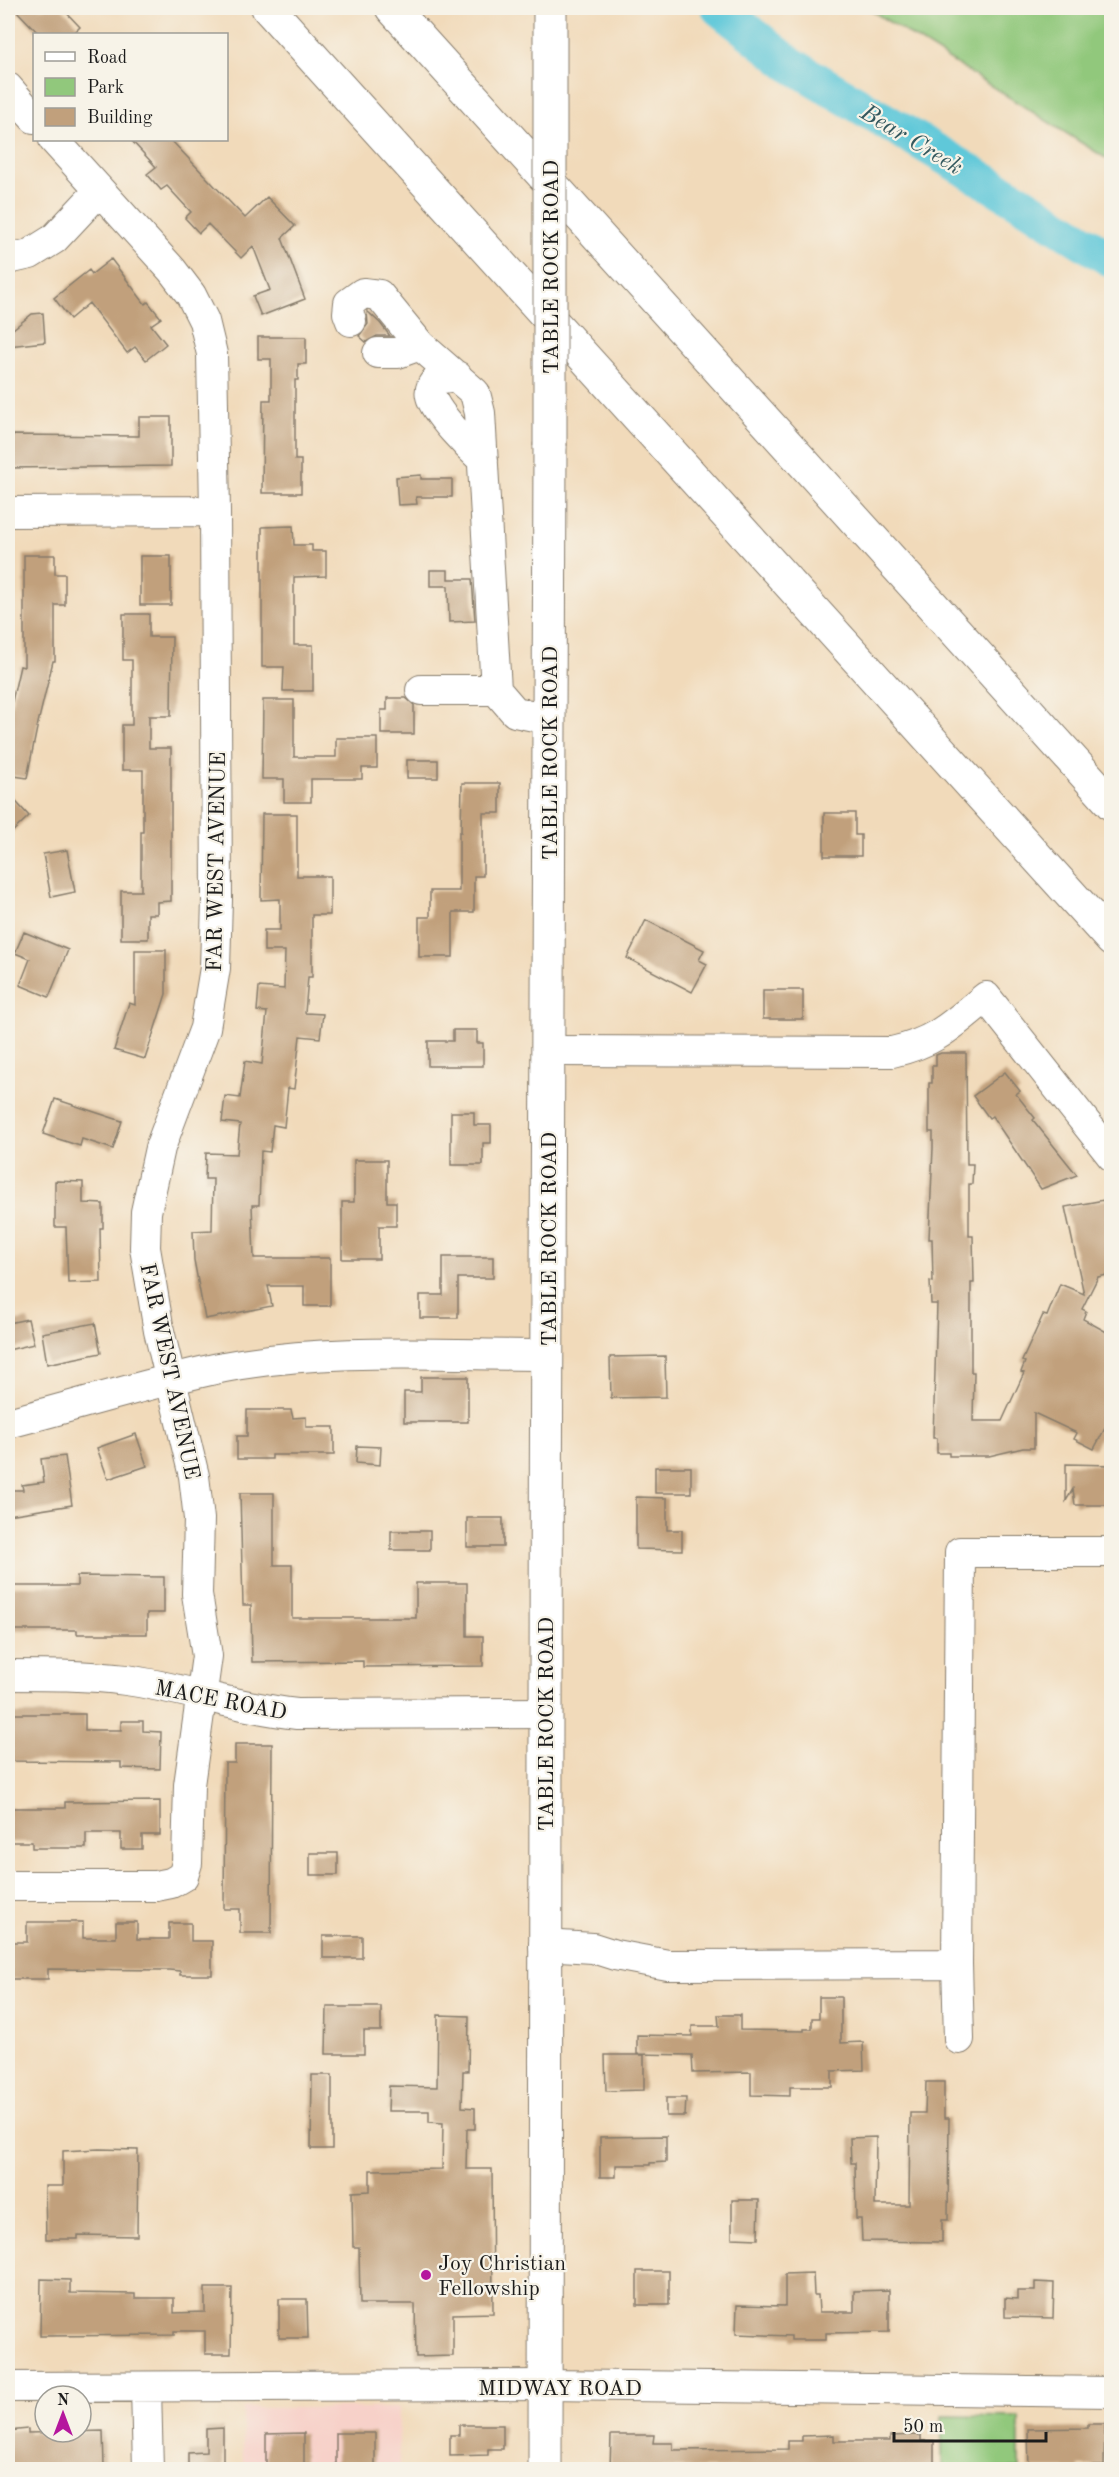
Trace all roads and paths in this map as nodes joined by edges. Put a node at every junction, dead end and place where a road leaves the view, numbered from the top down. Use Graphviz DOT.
graph roads {
  1 [pos="268,8"];
  2 [pos="392,8"];
  3 [pos="550,8"];
  4 [pos="8,88"];
  5 [pos="33,117"];
  6 [pos="55,141"];
  7 [pos="99,191"];
  8 [pos="8,259"];
  9 [pos="351,321"];
  10 [pos="420,345"];
  11 [pos="378,353"];
  12 [pos="215,511"];
  13 [pos="8,512"];
  14 [pos="421,690"];
  15 [pos="496,690"];
  16 [pos="549,720"];
  17 [pos="1112,804"];
  18 [pos="1112,940"];
  19 [pos="548,1051"];
  20 [pos="1112,1156"];
  21 [pos="548,1355"];
  22 [pos="172,1380"];
  23 [pos="8,1423"];
  24 [pos="1112,1552"];
  25 [pos="8,1675"];
  26 [pos="202,1696"];
  27 [pos="544,1713"];
  28 [pos="8,1886"];
  29 [pos="544,1945"];
  30 [pos="957,1964"];
  31 [pos="959,2039"];
  32 [pos="545,2385"];
  33 [pos="8,2387"];
  34 [pos="146,2387"];
  35 [pos="1112,2392"];
  36 [pos="148,2469"];
  37 [pos="545,2469"];
  1 -- 18 [label="main road"];
  2 -- 17 [label="main road"];
  3 -- 16 [label="main road, TABLE ROCK ROAD, bridge"];
  4 -- 5 [label="street"];
  6 -- 7 [label="street, FAR WEST AVENUE"];
  7 -- 8 [label="street"];
  7 -- 12 [label="street, FAR WEST AVENUE"];
  9 -- 10 [label="street"];
  10 -- 11 [label="street"];
  10 -- 15 [label="street"];
  12 -- 13 [label="street"];
  12 -- 22 [label="street, FAR WEST AVENUE"];
  14 -- 15 [label="street"];
  15 -- 16 [label="street"];
  16 -- 19 [label="main road, TABLE ROCK ROAD"];
  19 -- 20 [label="street"];
  19 -- 21 [label="main road, TABLE ROCK ROAD"];
  21 -- 22 [label="street"];
  21 -- 27 [label="main road, TABLE ROCK ROAD"];
  22 -- 23 [label="street"];
  22 -- 26 [label="street, FAR WEST AVENUE"];
  24 -- 30 [label="street"];
  25 -- 26 [label="street, MACE ROAD"];
  26 -- 27 [label="street, MACE ROAD"];
  26 -- 28 [label="street, FAR WEST AVENUE"];
  27 -- 29 [label="main road, TABLE ROCK ROAD"];
  29 -- 30 [label="street"];
  29 -- 32 [label="main road, TABLE ROCK ROAD"];
  30 -- 31 [label="street"];
  32 -- 34 [label="street, MIDWAY ROAD"];
  32 -- 35 [label="street, MIDWAY ROAD"];
  32 -- 37 [label="main road, TABLE ROCK ROAD"];
  33 -- 34 [label="street, MIDWAY ROAD"];
  34 -- 36 [label="street"];
}
